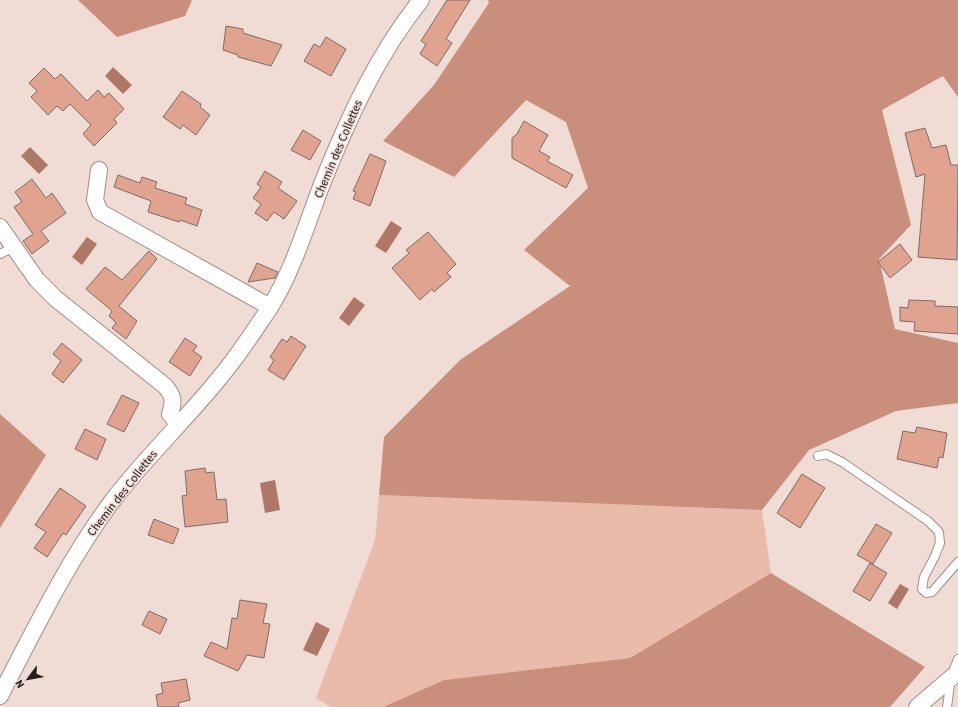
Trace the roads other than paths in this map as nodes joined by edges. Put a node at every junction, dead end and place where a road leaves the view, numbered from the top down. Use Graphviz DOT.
graph roads {
  1 [pos="421,0"];
  2 [pos="99,170"];
  3 [pos="0,227"];
  4 [pos="7,250"];
  5 [pos="270,307"];
  6 [pos="178,424"];
  7 [pos="818,456"];
  8 [pos="958,562"];
  9 [pos="958,659"];
  10 [pos="954,675"];
  11 [pos="0,696"];
  12 [pos="917,707"];
  13 [pos="947,707"];
  1 -- 5 [label="street, Chemin des Collettes"];
  2 -- 5 [label="street"];
  3 -- 4 [label="street"];
  4 -- 6 [label="street"];
  5 -- 6 [label="street, Chemin des Collettes"];
  6 -- 11 [label="street, Chemin des Collettes"];
  7 -- 8 [label="lane"];
  9 -- 10 [label="lane"];
  10 -- 12 [label="street"];
  10 -- 13 [label="lane"];
}
